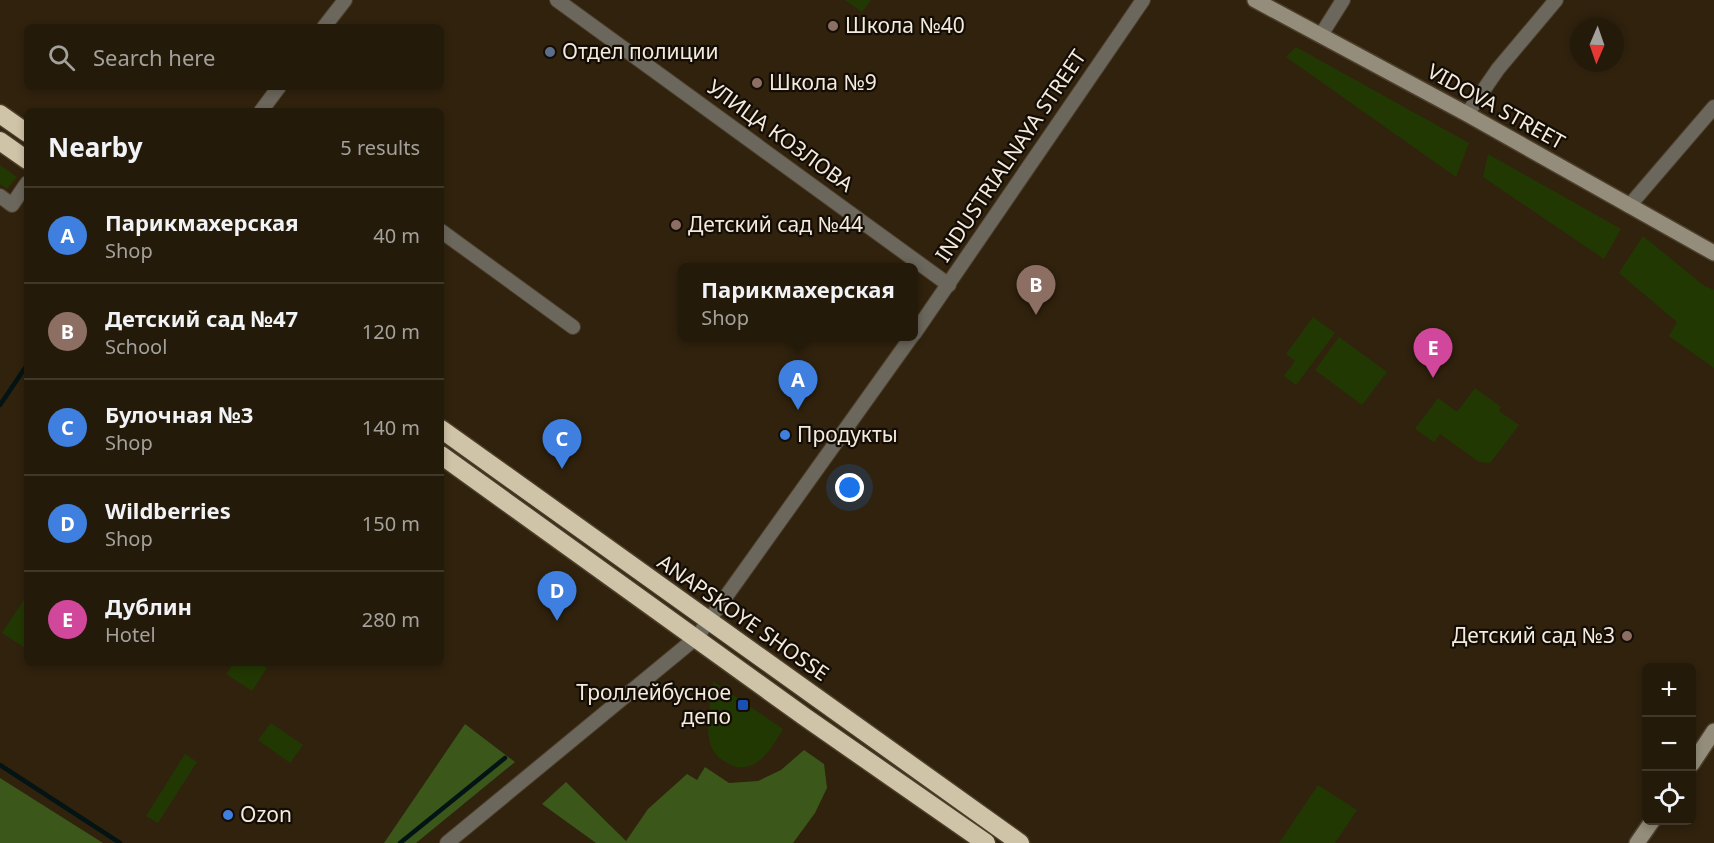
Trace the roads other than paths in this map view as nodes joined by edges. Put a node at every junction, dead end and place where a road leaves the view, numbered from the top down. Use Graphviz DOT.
graph roads {
  1 [pos="345,0"];
  2 [pos="557,0"];
  3 [pos="1143,0"];
  4 [pos="1255,0"];
  5 [pos="1343,0"];
  6 [pos="1556,0"];
  7 [pos="326,24"];
  8 [pos="1321,35"];
  9 [pos="277,90"];
  10 [pos="1714,107"];
  11 [pos="268,108"];
  12 [pos="0,114"];
  13 [pos="1467,114"];
  14 [pos="24,131"];
  15 [pos="0,141"];
  16 [pos="24,158"];
  17 [pos="24,187"];
  18 [pos="0,196"];
  19 [pos="1629,206"];
  20 [pos="444,233"];
  21 [pos="1714,253"];
  22 [pos="949,285"];
  23 [pos="573,327"];
  24 [pos="918,328"];
  25 [pos="909,341"];
  26 [pos="444,431"];
  27 [pos="444,457"];
  28 [pos="707,621"];
  29 [pos="697,637"];
  30 [pos="1714,731"];
  31 [pos="1696,758"];
  32 [pos="1650,825"];
  33 [pos="447,843"];
  34 [pos="986,843"];
  35 [pos="1020,843"];
  36 [pos="1637,843"];
  1 -- 7 [label="street"];
  2 -- 22 [label="street, УЛИЦА КОЗЛОВА"];
  3 -- 22 [label="street, INDUSTRIALNAYA STREET"];
  4 -- 8 [label="street, VIDOVA STREET"];
  5 -- 8 [label="street"];
  6 -- 13 [label="street"];
  8 -- 13 [label="street, VIDOVA STREET"];
  9 -- 11 [label="street"];
  10 -- 19 [label="street"];
  12 -- 14 [label="highway"];
  13 -- 19 [label="street, VIDOVA STREET"];
  15 -- 16 [label="highway"];
  17 -- 18 [label="street"];
  19 -- 21 [label="street, VIDOVA STREET"];
  20 -- 23 [label="street"];
  22 -- 24 [label="street, INDUSTRIALNAYA STREET"];
  25 -- 28 [label="street, INDUSTRIALNAYA STREET"];
  26 -- 28 [label="highway, ANAPSKOYE SHOSSE"];
  27 -- 29 [label="highway, ANAPSKOYE SHOSSE"];
  28 -- 29 [label="street, INDUSTRIALNAYA STREET"];
  28 -- 35 [label="highway, ANAPSKOYE SHOSSE"];
  29 -- 33 [label="street, INDUSTRIALNAYA STREET"];
  29 -- 34 [label="highway, ANAPSKOYE SHOSSE"];
  30 -- 31 [label="street"];
  32 -- 36 [label="street"];
}
